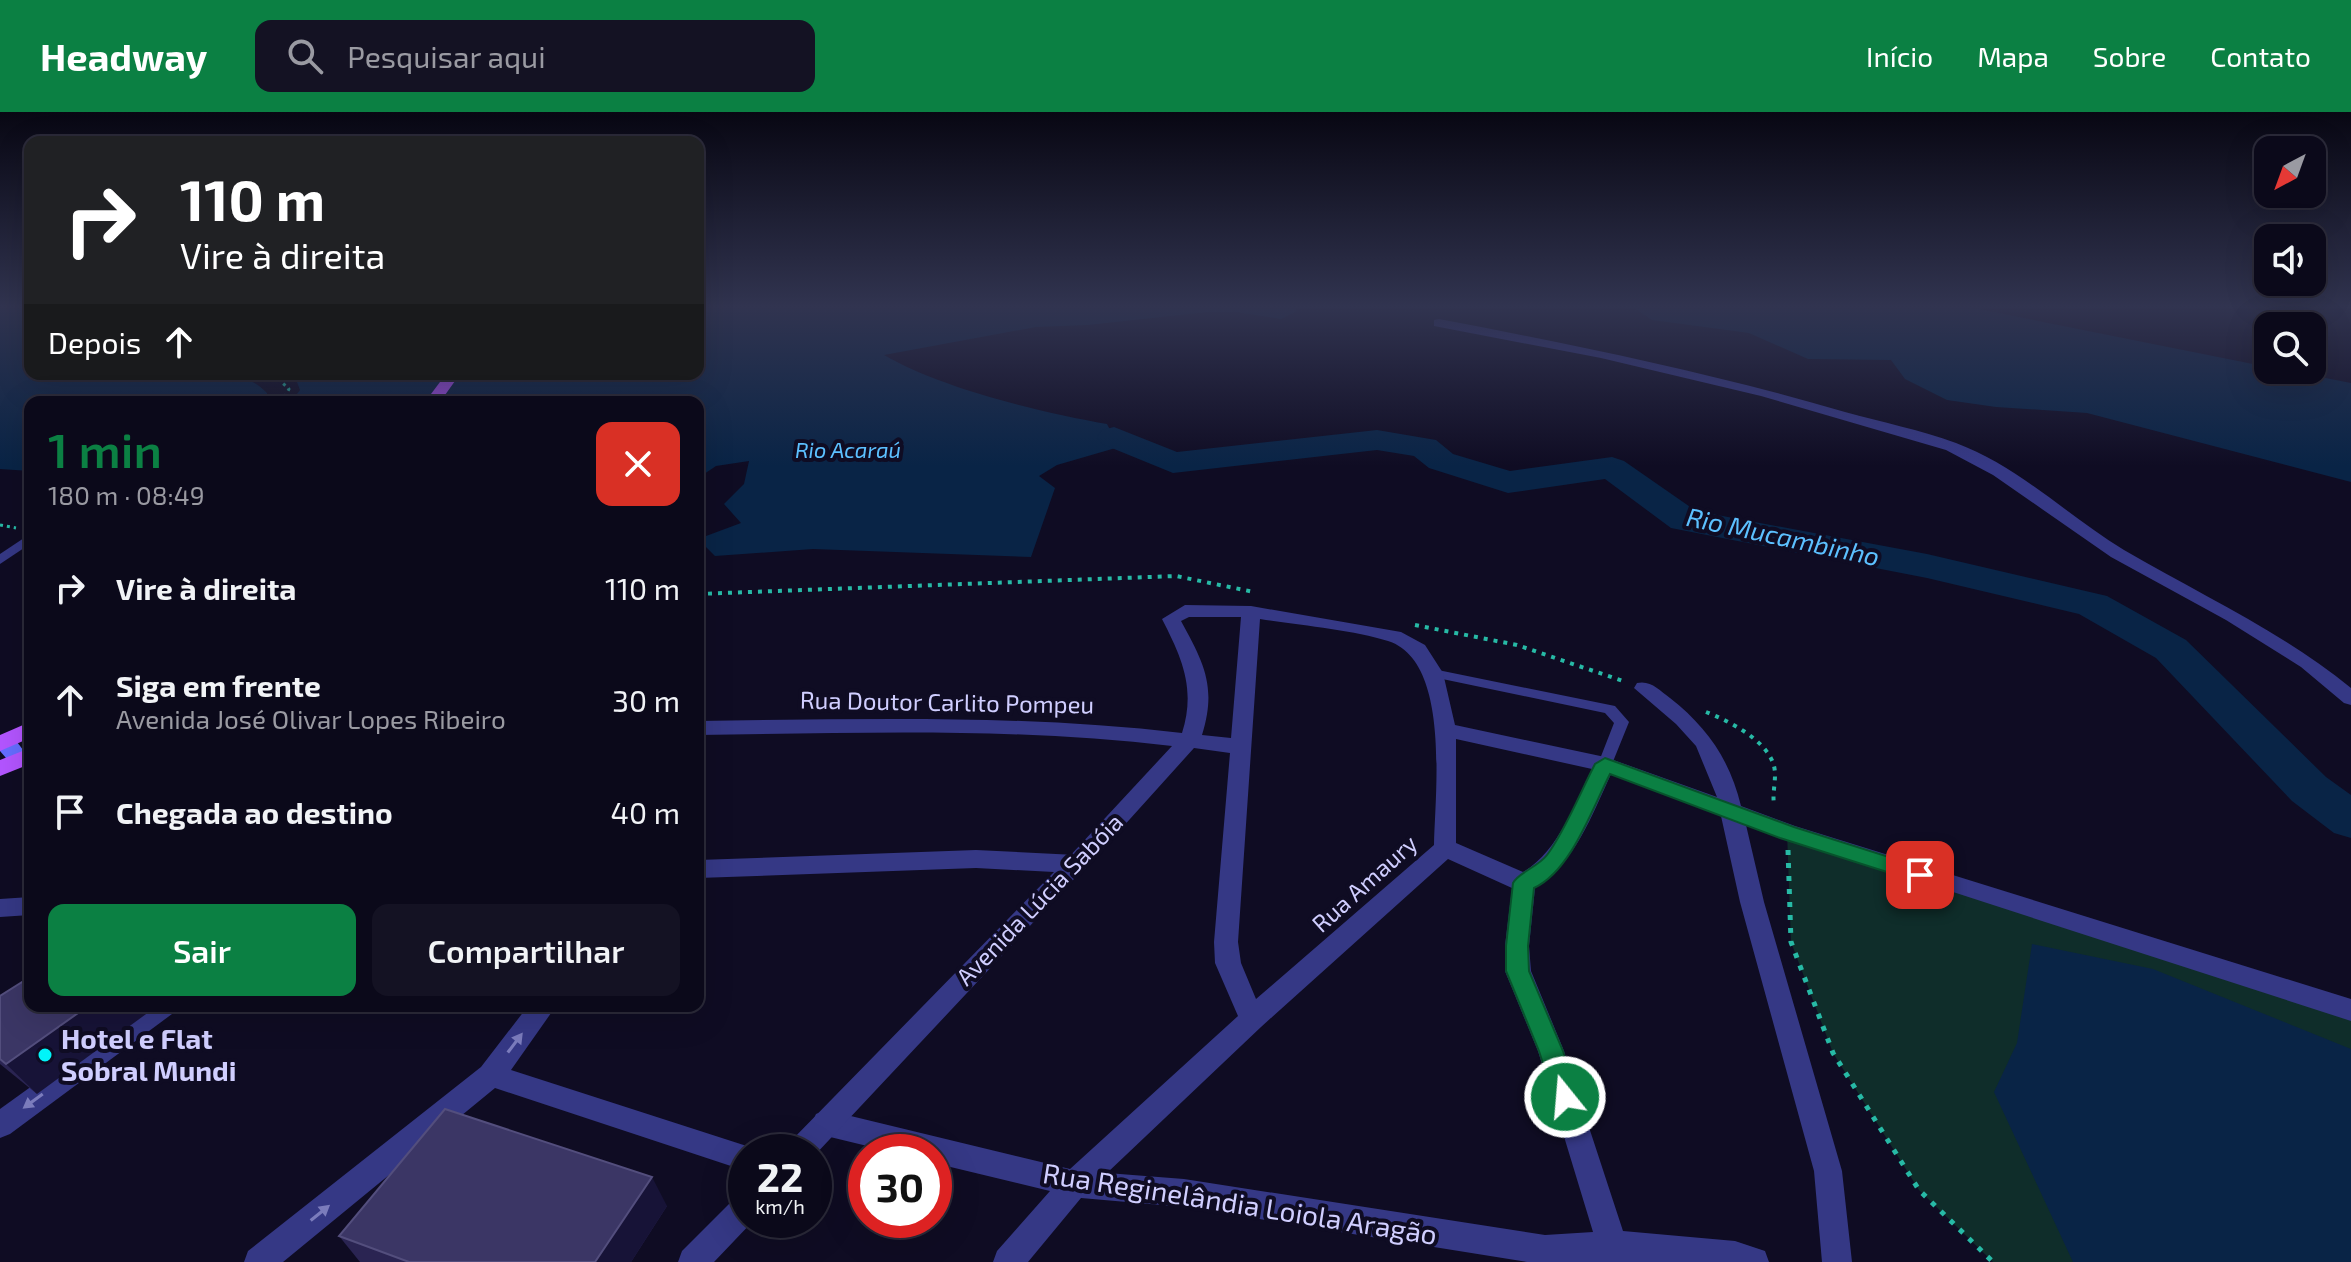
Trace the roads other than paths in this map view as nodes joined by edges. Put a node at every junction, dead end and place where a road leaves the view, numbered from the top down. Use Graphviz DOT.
graph roads {
  1 [pos="1621,359"];
  2 [pos="24,542"];
  3 [pos="0,560"];
  4 [pos="1251,612"];
  5 [pos="1171,619"];
  6 [pos="1433,673"];
  7 [pos="1644,688"];
  8 [pos="2351,698"];
  9 [pos="704,728"];
  10 [pos="1446,730"];
  11 [pos="24,732"];
  12 [pos="1190,739"];
  13 [pos="1,743"];
  14 [pos="1243,747"];
  15 [pos="17,761"];
  16 [pos="1605,764"];
  17 [pos="1731,812"];
  18 [pos="1445,848"];
  19 [pos="1076,864"];
  20 [pos="704,869"];
  21 [pos="1524,883"];
  22 [pos="24,906"];
  23 [pos="0,908"];
  24 [pos="2351,1010"];
  25 [pos="155,1012"];
  26 [pos="538,1012"];
  27 [pos="1252,1019"];
  28 [pos="491,1075"];
  29 [pos="826,1123"];
  30 [pos="0,1125"];
  31 [pos="816,1134"];
  32 [pos="728,1152"];
  33 [pos="1075,1184"];
  34 [pos="728,1226"];
  35 [pos="1612,1245"];
  36 [pos="1543,1256"];
  37 [pos="259,1262"];
  38 [pos="693,1262"];
  39 [pos="1008,1262"];
  40 [pos="1754,1262"];
  41 [pos="1837,1262"];
  1 -- 8 [label="street"];
  2 -- 3 [label="lane"];
  4 -- 5 [label="street, Rua Amaury"];
  4 -- 6 [label="street, Rua Amaury"];
  4 -- 14 [label="street"];
  5 -- 12 [label="street, Avenida Lúcia Sabóia"];
  6 -- 10 [label="street, Rua Amaury"];
  6 -- 16 [label="lane"];
  7 -- 17 [label="street"];
  9 -- 12 [label="street, Rua Doutor Carlito Pompeu"];
  10 -- 16 [label="street"];
  10 -- 18 [label="street, Rua Amaury"];
  11 -- 13 [label="main road"];
  12 -- 14 [label="street, Rua Doutor Carlito Pompeu"];
  12 -- 19 [label="street, Avenida Lúcia Sabóia"];
  13 -- 15 [label="main road"];
  14 -- 27 [label="street"];
  16 -- 17 [label="street"];
  16 -- 21 [label="street"];
  17 -- 24 [label="street"];
  17 -- 41 [label="street"];
  18 -- 21 [label="street"];
  18 -- 27 [label="street, Rua Amaury"];
  19 -- 20 [label="street"];
  19 -- 29 [label="street, Avenida Lúcia Sabóia"];
  21 -- 35 [label="street"];
  22 -- 23 [label="street"];
  25 -- 30 [label="street, one-way"];
  28 -- 26 [label="street, one-way"];
  27 -- 33 [label="street, Rua Amaury"];
  28 -- 32 [label="street"];
  37 -- 28 [label="street, one-way"];
  29 -- 31 [label="street, Avenida Lúcia Sabóia"];
  29 -- 33 [label="street, Rua Reginelândia Loiola Aragão"];
  33 -- 36 [label="street, Rua Reginelândia Loiola Aragão"];
  33 -- 39 [label="street, Rua Amaury"];
  34 -- 38 [label="street"];
  35 -- 36 [label="street, Rua Reginelândia Loiola Aragão"];
  35 -- 40 [label="street, Rua Reginelândia Loiola Aragão"];
}
